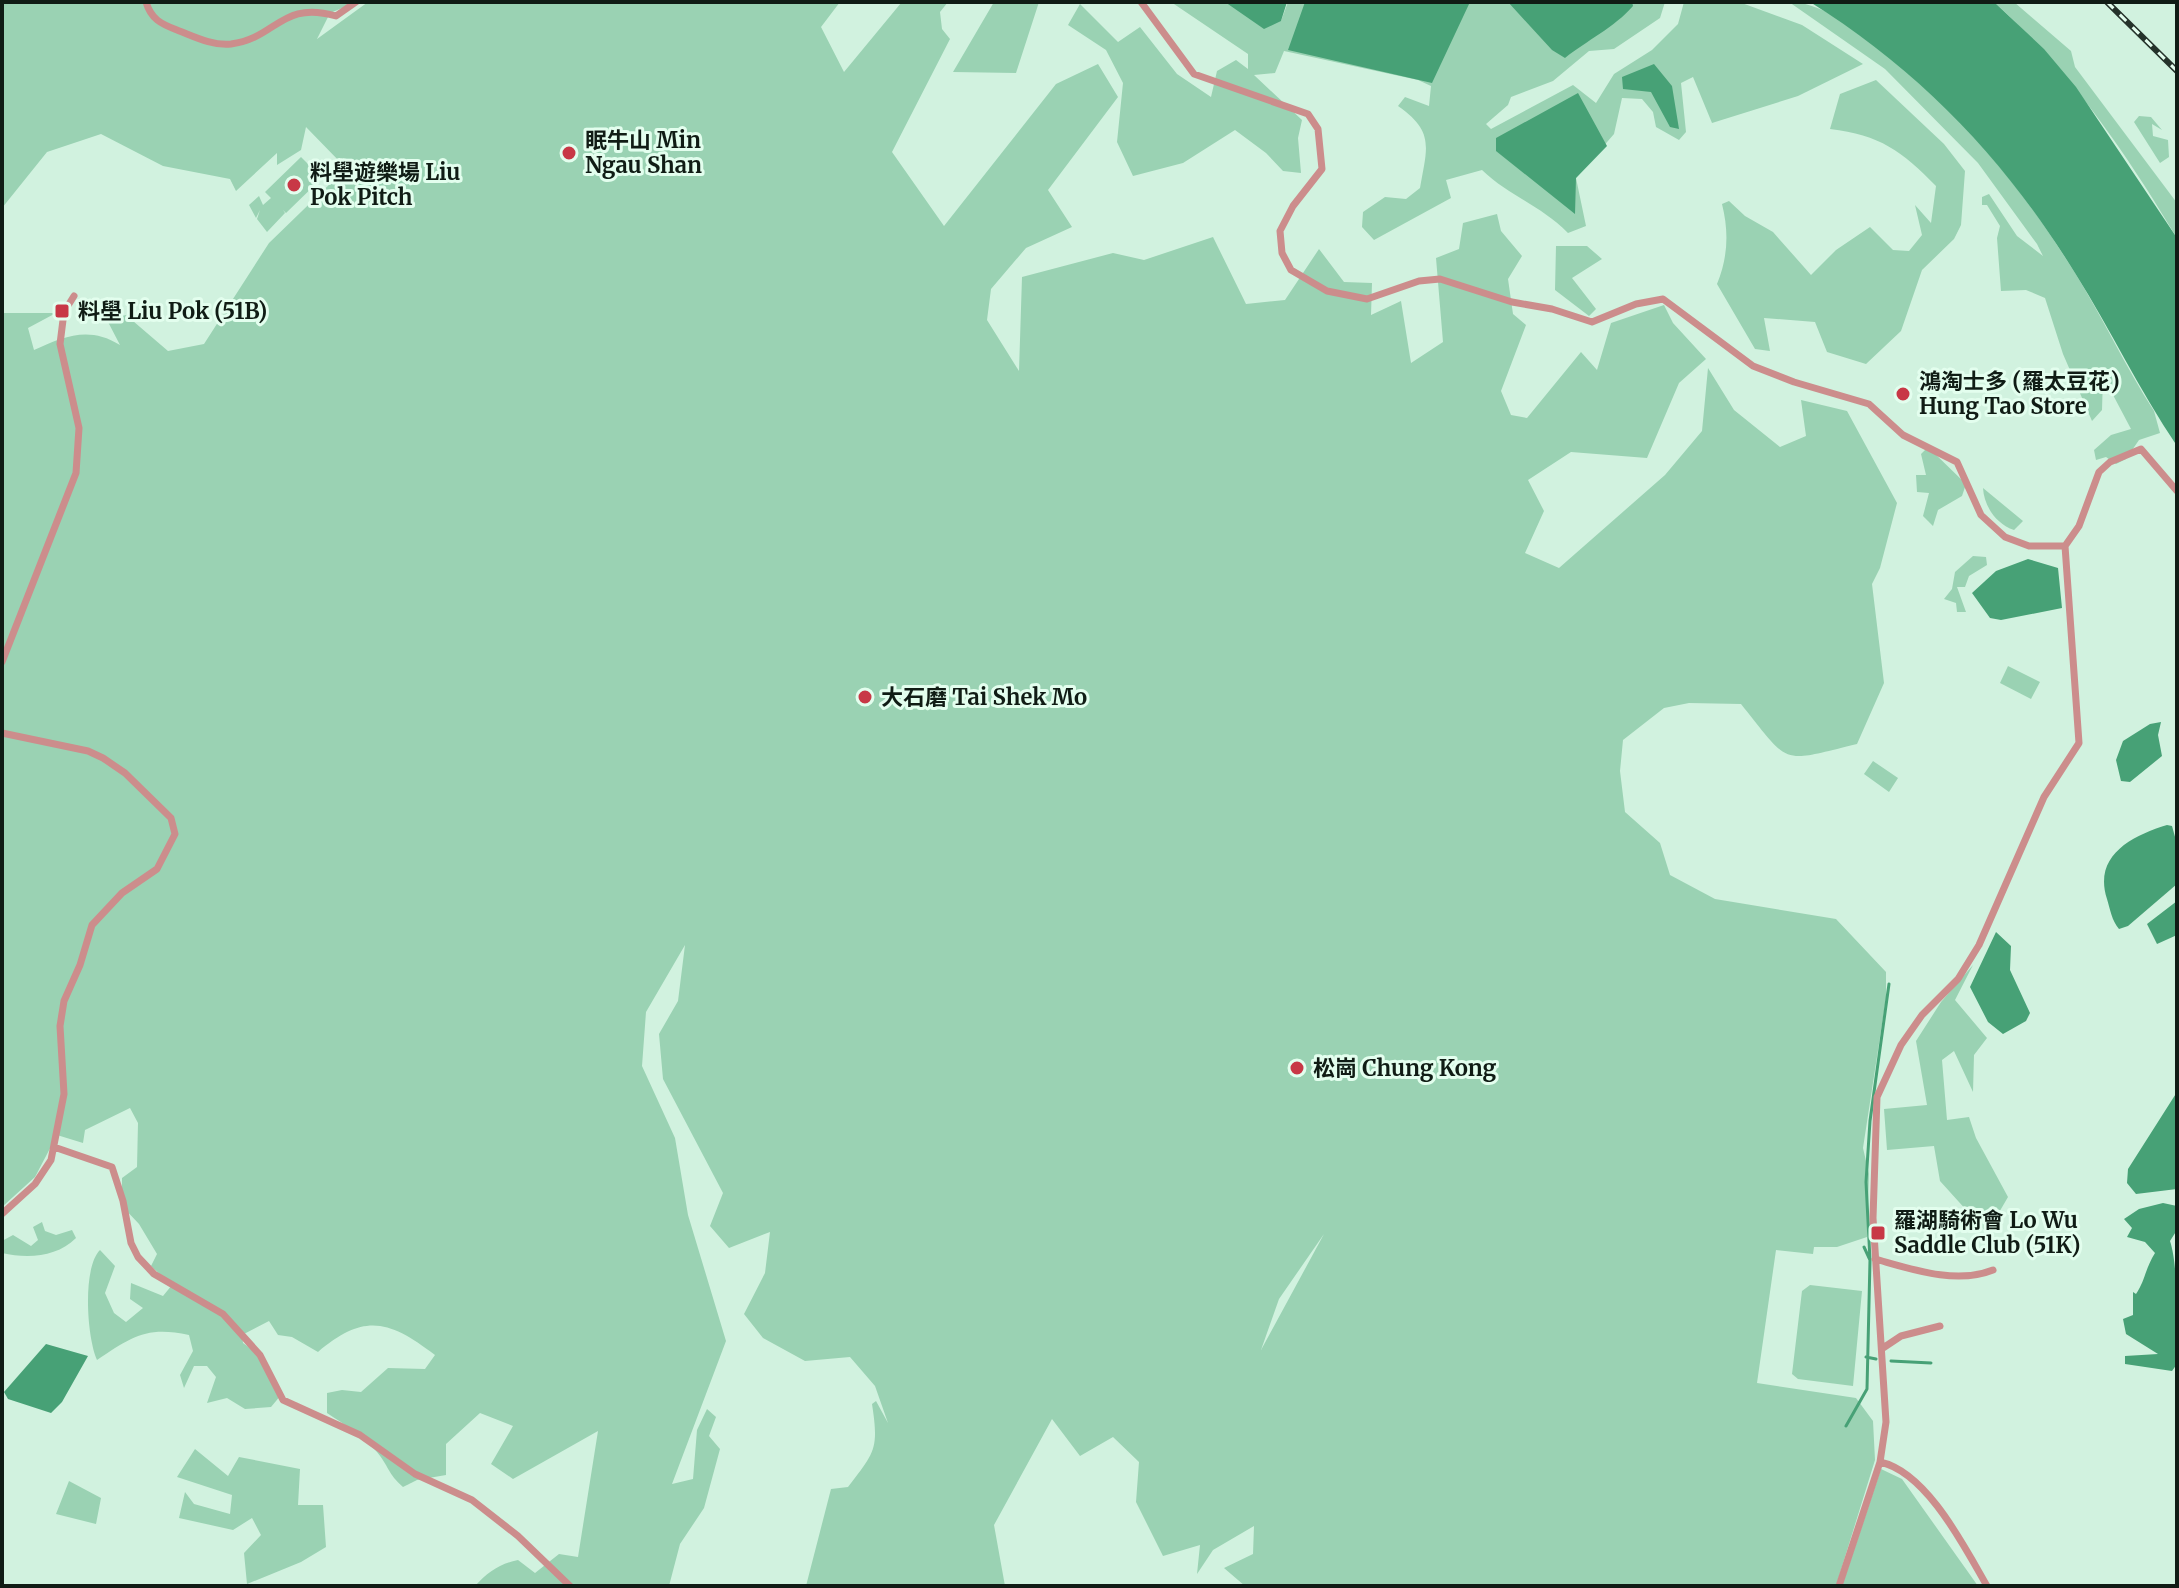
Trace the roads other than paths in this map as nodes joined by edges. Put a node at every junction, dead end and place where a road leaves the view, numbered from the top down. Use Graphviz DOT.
graph roads {
  1 [pos="146,2"];
  2 [pos="356,2"];
  3 [pos="1141,2"];
  4 [pos="74,296"];
  5 [pos="2177,491"];
  6 [pos="2065,546"];
  7 [pos="2,662"];
  8 [pos="2,733"];
  9 [pos="54,1147"];
  10 [pos="2,1214"];
  11 [pos="1875,1259"];
  12 [pos="1993,1270"];
  13 [pos="1940,1326"];
  14 [pos="1883,1348"];
  15 [pos="1880,1462"];
  16 [pos="570,1586"];
  17 [pos="1839,1586"];
  18 [pos="1987,1586"];
  1 -- 2 [label="street"];
  3 -- 6 [label="street"];
  4 -- 7 [label="street"];
  5 -- 6 [label="street"];
  6 -- 11 [label="street"];
  8 -- 9 [label="street"];
  9 -- 10 [label="street"];
  9 -- 16 [label="street"];
  11 -- 12 [label="street"];
  11 -- 14 [label="street"];
  13 -- 14 [label="street"];
  14 -- 15 [label="street"];
  15 -- 17 [label="street"];
  15 -- 18 [label="street"];
}
